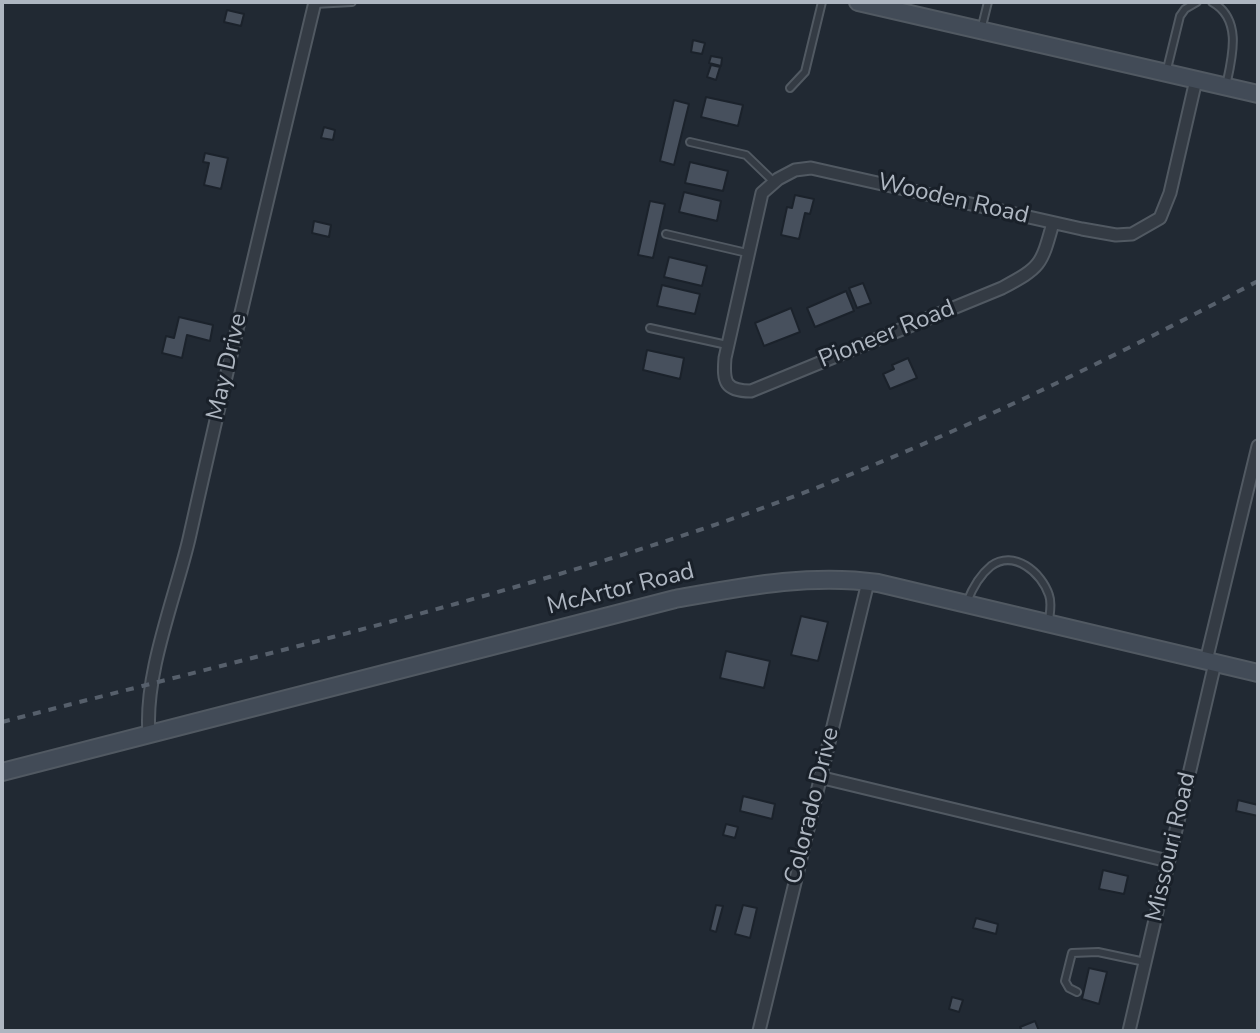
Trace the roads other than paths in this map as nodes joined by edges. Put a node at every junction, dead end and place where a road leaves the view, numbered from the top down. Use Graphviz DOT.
graph roads {
  1 [pos="352,2"];
  2 [pos="822,2"];
  3 [pos="858,2"];
  4 [pos="988,2"];
  5 [pos="1197,2"];
  6 [pos="1212,2"];
  7 [pos="314,3"];
  8 [pos="981,30"];
  9 [pos="1166,73"];
  10 [pos="1196,80"];
  11 [pos="1225,87"];
  12 [pos="790,88"];
  13 [pos="1257,91"];
  14 [pos="690,142"];
  15 [pos="774,182"];
  16 [pos="1053,223"];
  17 [pos="666,234"];
  18 [pos="747,253"];
  19 [pos="650,328"];
  20 [pos="727,345"];
  21 [pos="1258,446"];
  22 [pos="868,582"];
  23 [pos="966,604"];
  24 [pos="1049,624"];
  25 [pos="1211,662"];
  26 [pos="1258,673"];
  27 [pos="149,734"];
  28 [pos="2,772"];
  29 [pos="819,777"];
  30 [pos="1168,861"];
  31 [pos="1145,962"];
  32 [pos="1077,992"];
  33 [pos="759,1031"];
  34 [pos="1129,1031"];
  1 -- 7 [label="lane"];
  2 -- 12 [label="lane"];
  3 -- 8 [label="main road"];
  4 -- 8 [label="lane"];
  5 -- 9 [label="lane"];
  6 -- 11 [label="lane"];
  7 -- 27 [label="street, May Drive"];
  8 -- 9 [label="main road"];
  9 -- 10 [label="main road"];
  10 -- 11 [label="main road"];
  10 -- 16 [label="street, Wooden Road"];
  11 -- 13 [label="main road"];
  14 -- 15 [label="lane"];
  15 -- 16 [label="street, Wooden Road"];
  15 -- 18 [label="street"];
  16 -- 20 [label="street, Pioneer Road"];
  17 -- 18 [label="lane"];
  18 -- 20 [label="street"];
  19 -- 20 [label="lane"];
  21 -- 25 [label="street, Missouri Road"];
  22 -- 23 [label="main road, McArtor Road"];
  22 -- 27 [label="main road, McArtor Road"];
  22 -- 29 [label="street, Colorado Drive"];
  23 -- 24 [label="main road, McArtor Road"];
  23 -- 24 [label="lane"];
  24 -- 25 [label="main road, McArtor Road"];
  25 -- 26 [label="main road, McArtor Road"];
  25 -- 30 [label="street, Missouri Road"];
  27 -- 28 [label="main road, McArtor Road"];
  29 -- 30 [label="street"];
  29 -- 33 [label="street, Colorado Drive"];
  30 -- 31 [label="street, Missouri Road"];
  31 -- 32 [label="lane"];
  31 -- 34 [label="street, Missouri Road"];
}
